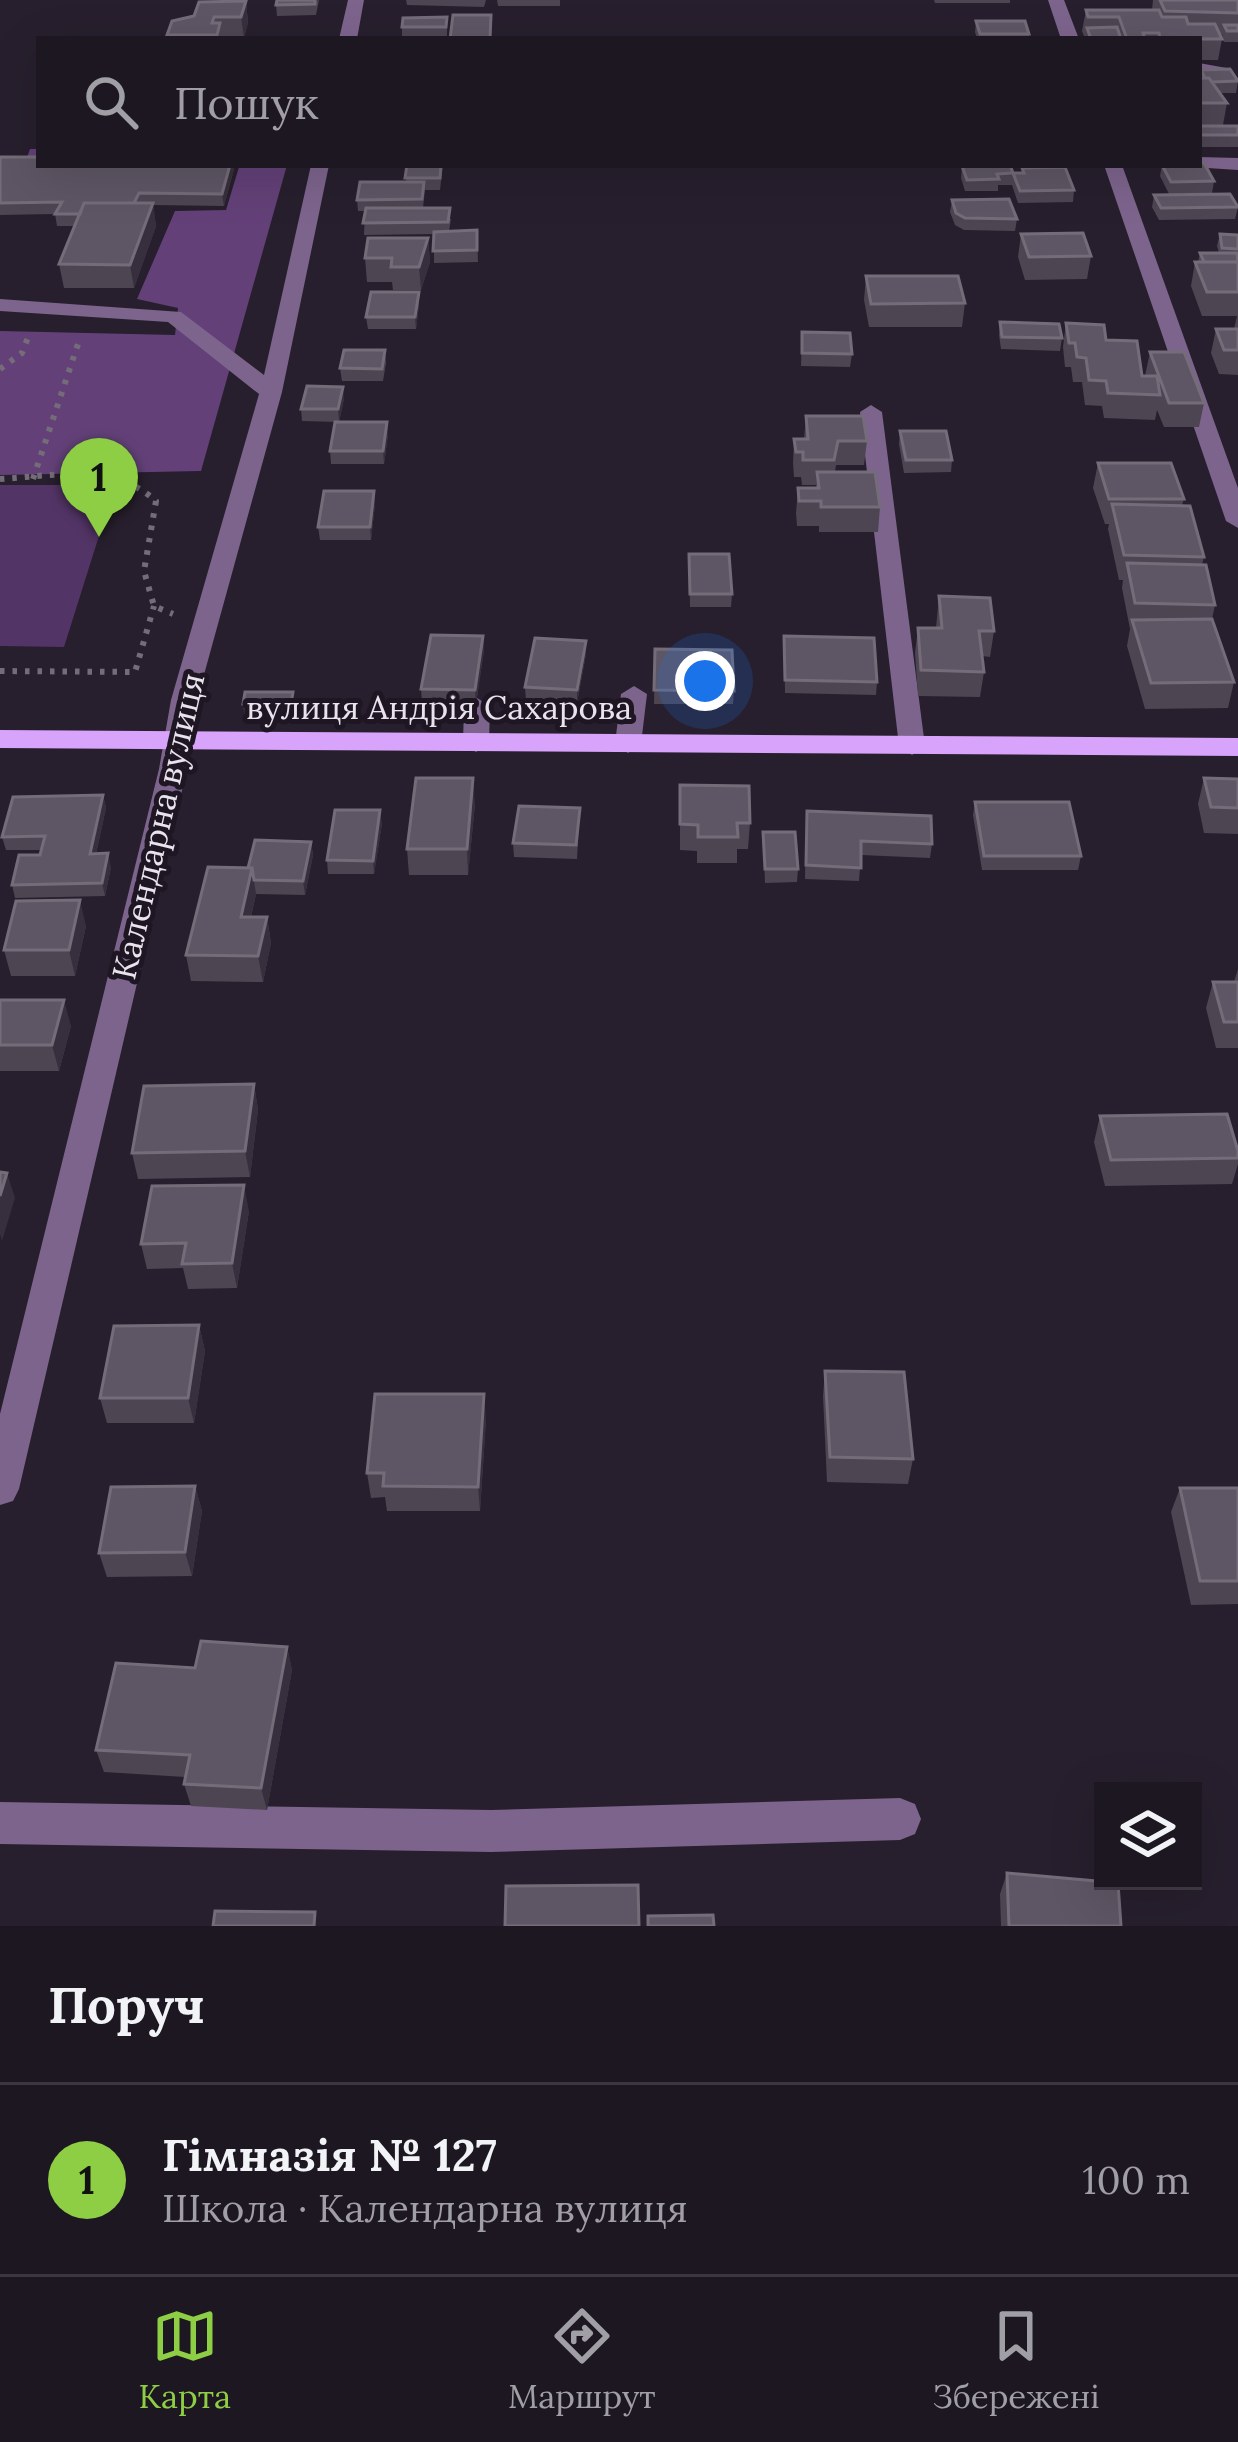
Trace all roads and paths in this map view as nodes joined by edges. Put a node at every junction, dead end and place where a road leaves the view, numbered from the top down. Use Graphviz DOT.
graph roads {
  1 [pos="356,0"];
  2 [pos="1056,0"];
  3 [pos="348,36"];
  4 [pos="1069,36"];
  5 [pos="1202,68"];
  6 [pos="1223,69"];
  7 [pos="1202,163"];
  8 [pos="1238,164"];
  9 [pos="319,168"];
  10 [pos="1114,168"];
  11 [pos="0,305"];
  12 [pos="88,313"];
  13 [pos="271,392"];
  14 [pos="871,412"];
  15 [pos="33,478"];
  16 [pos="0,479"];
  17 [pos="1238,521"];
  18 [pos="154,606"];
  19 [pos="205,628"];
  20 [pos="0,671"];
  21 [pos="634,694"];
  22 [pos="477,706"];
  23 [pos="0,739"];
  24 [pos="176,741"];
  25 [pos="476,743"];
  26 [pos="628,744"];
  27 [pos="912,746"];
  28 [pos="1238,746"];
  29 [pos="0,1489"];
  30 [pos="900,1819"];
  31 [pos="0,1823"];
  1 -- 3 [label="street"];
  2 -- 4 [label="street"];
  5 -- 6 [label="street"];
  7 -- 8 [label="street"];
  9 -- 13 [label="street, Календарна вулиця"];
  10 -- 17 [label="street"];
  11 -- 12 [label="street"];
  12 -- 13 [label="street"];
  12 -- 15 [label="path"];
  13 -- 19 [label="street, Календарна вулиця"];
  14 -- 27 [label="street"];
  15 -- 16 [label="path"];
  15 -- 18 [label="path"];
  18 -- 19 [label="path"];
  18 -- 20 [label="path"];
  19 -- 24 [label="street, Календарна вулиця"];
  21 -- 26 [label="street"];
  22 -- 25 [label="street"];
  23 -- 24 [label="main road, вулиця Андрія Сахарова"];
  24 -- 25 [label="main road, вулиця Андрія Сахарова"];
  24 -- 29 [label="street, Календарна вулиця"];
  25 -- 26 [label="main road, вулиця Андрія Сахарова"];
  26 -- 27 [label="main road, вулиця Андрія Сахарова"];
  27 -- 28 [label="main road, вулиця Андрія Сахарова"];
  30 -- 31 [label="street"];
}
